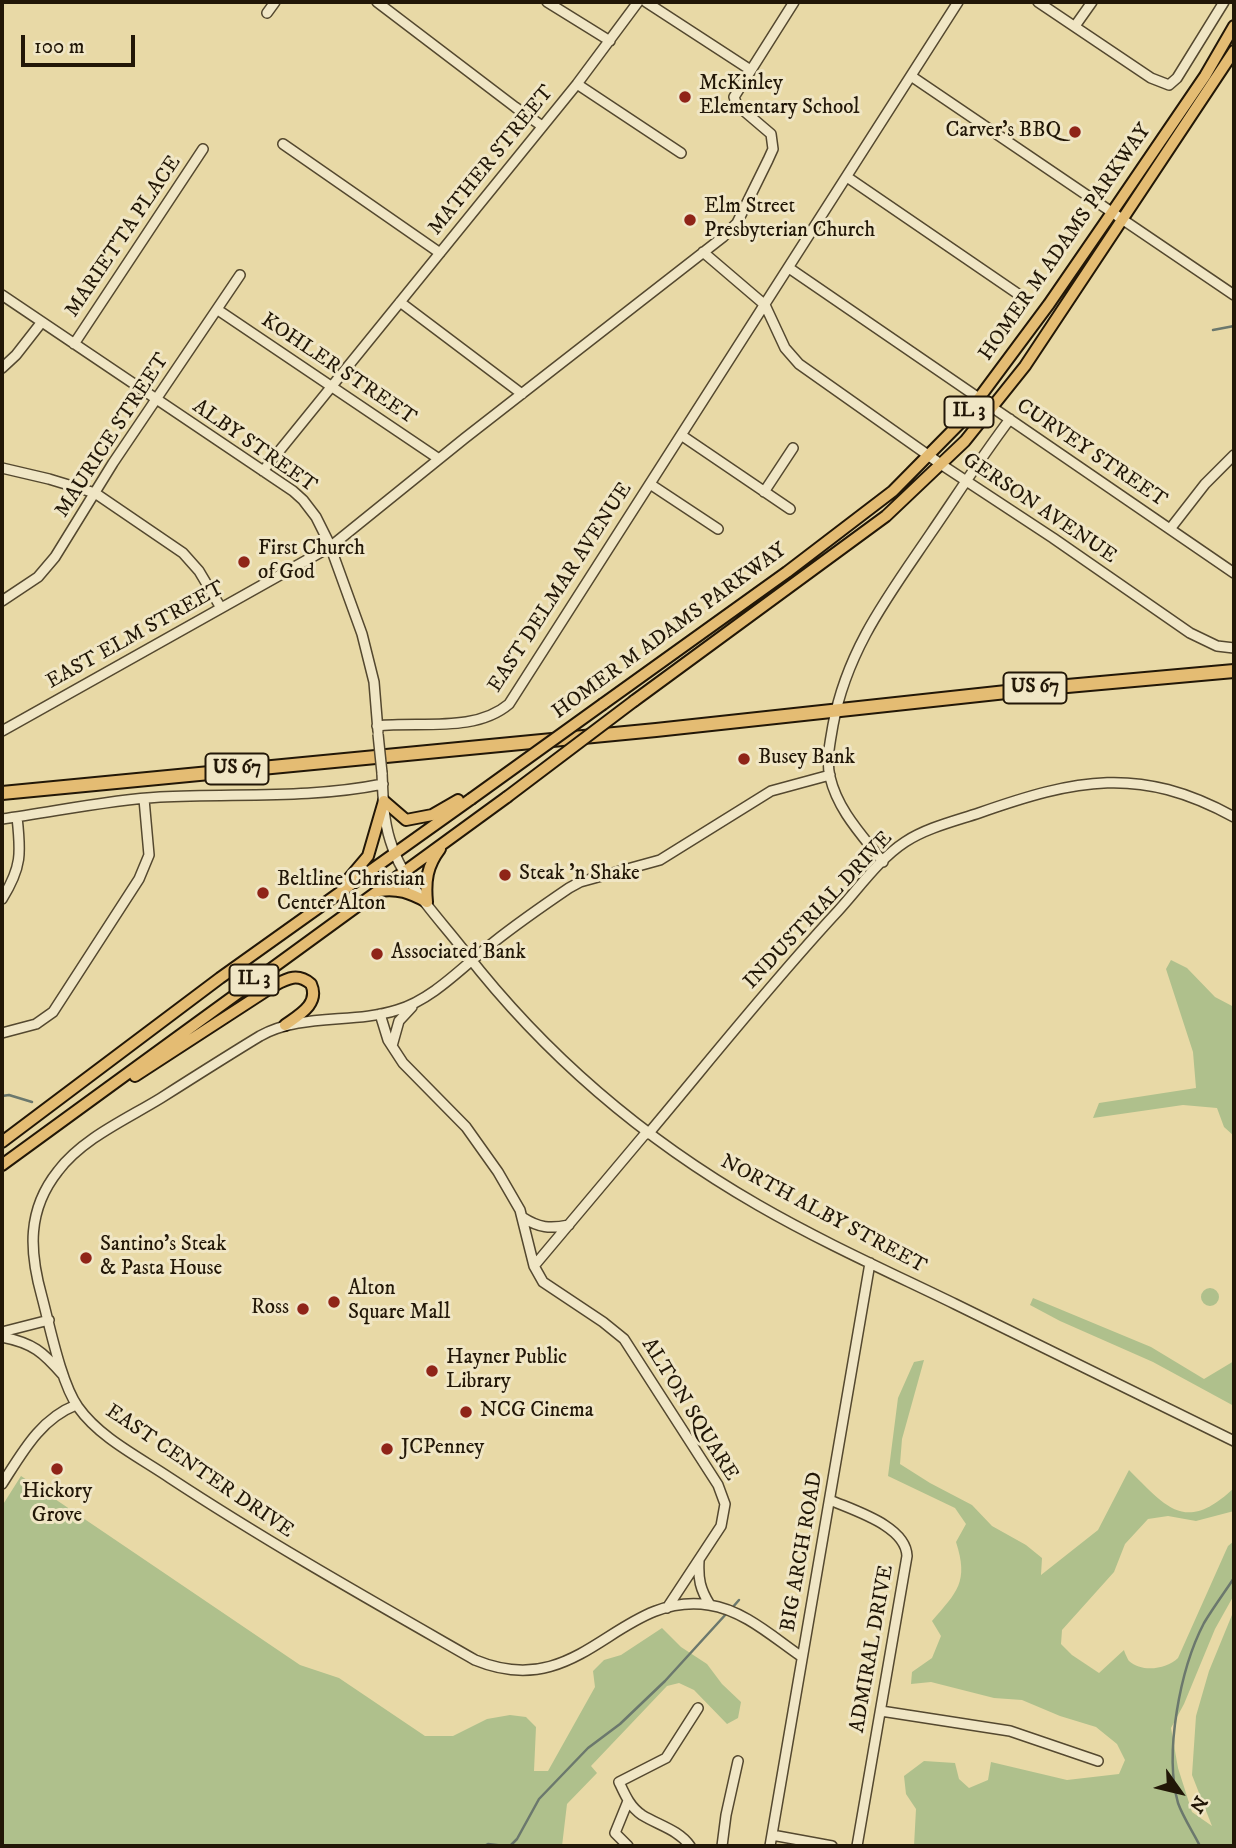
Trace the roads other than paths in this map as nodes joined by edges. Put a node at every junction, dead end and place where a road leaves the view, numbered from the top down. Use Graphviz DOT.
graph roads {
  1 [pos="275,2"];
  2 [pos="377,2"];
  3 [pos="547,2"];
  4 [pos="638,2"];
  5 [pos="646,2"];
  6 [pos="794,2"];
  7 [pos="958,2"];
  8 [pos="1038,2"];
  9 [pos="1092,2"];
  10 [pos="1224,2"];
  11 [pos="267,13"];
  12 [pos="1075,26"];
  13 [pos="1234,26"];
  14 [pos="610,41"];
  15 [pos="1233,55"];
  16 [pos="750,69"];
  17 [pos="911,76"];
  18 [pos="578,83"];
  19 [pos="542,125"];
  20 [pos="283,144"];
  21 [pos="203,149"];
  22 [pos="681,153"];
  23 [pos="846,177"];
  24 [pos="1113,211"];
  25 [pos="1124,219"];
  26 [pos="440,253"];
  27 [pos="703,253"];
  28 [pos="789,268"];
  29 [pos="240,275"];
  30 [pos="2,295"];
  31 [pos="1234,295"];
  32 [pos="1021,296"];
  33 [pos="400,302"];
  34 [pos="765,305"];
  35 [pos="218,310"];
  36 [pos="41,323"];
  37 [pos="74,344"];
  38 [pos="2,368"];
  39 [pos="331,386"];
  40 [pos="522,394"];
  41 [pos="980,399"];
  42 [pos="157,400"];
  43 [pos="993,408"];
  44 [pos="1010,419"];
  45 [pos="681,435"];
  46 [pos="793,448"];
  47 [pos="1234,455"];
  48 [pos="929,456"];
  49 [pos="439,459"];
  50 [pos="942,465"];
  51 [pos="2,468"];
  52 [pos="263,471"];
  53 [pos="966,480"];
  54 [pos="650,484"];
  55 [pos="764,492"];
  56 [pos="95,493"];
  57 [pos="790,509"];
  58 [pos="718,529"];
  59 [pos="1170,529"];
  60 [pos="330,547"];
  61 [pos="1234,573"];
  62 [pos="2,601"];
  63 [pos="221,608"];
  64 [pos="1234,648"];
  65 [pos="1234,671"];
  66 [pos="835,710"];
  67 [pos="378,730"];
  68 [pos="2,731"];
  69 [pos="830,775"];
  70 [pos="498,779"];
  71 [pos="383,784"];
  72 [pos="2,793"];
  73 [pos="144,799"];
  74 [pos="384,801"];
  75 [pos="17,817"];
  76 [pos="1234,817"];
  77 [pos="2,819"];
  78 [pos="446,841"];
  79 [pos="395,852"];
  80 [pos="883,862"];
  81 [pos="404,871"];
  82 [pos="376,891"];
  83 [pos="331,898"];
  84 [pos="2,899"];
  85 [pos="427,902"];
  86 [pos="471,960"];
  87 [pos="418,1000"];
  88 [pos="380,1014"];
  89 [pos="285,1025"];
  90 [pos="2,1032"];
  91 [pos="392,1048"];
  92 [pos="648,1134"];
  93 [pos="2,1142"];
  94 [pos="2,1165"];
  95 [pos="522,1217"];
  96 [pos="569,1225"];
  97 [pos="870,1263"];
  98 [pos="534,1266"];
  99 [pos="48,1320"];
  100 [pos="2,1334"];
  101 [pos="65,1377"];
  102 [pos="76,1405"];
  103 [pos="1234,1441"];
  104 [pos="2,1484"];
  105 [pos="830,1500"];
  106 [pos="699,1559"];
  107 [pos="710,1605"];
  108 [pos="667,1608"];
  109 [pos="802,1657"];
  110 [pos="698,1708"];
  111 [pos="881,1711"];
  112 [pos="738,1761"];
  113 [pos="1098,1761"];
  114 [pos="628,1801"];
  115 [pos="772,1835"];
  116 [pos="686,1844"];
  117 [pos="628,1846"];
  118 [pos="722,1846"];
  119 [pos="770,1846"];
  120 [pos="832,1846"];
  121 [pos="856,1846"];
  1 -- 11 [label="street"];
  2 -- 19 [label="street"];
  3 -- 14 [label="street"];
  4 -- 14 [label="street, MATHER STREET"];
  5 -- 16 [label="street"];
  6 -- 16 [label="street"];
  7 -- 17 [label="street, EAST DELMAR AVENUE"];
  8 -- 12 [label="street"];
  9 -- 12 [label="street"];
  10 -- 12 [label="street"];
  13 -- 24 [label="main road, HOMER M ADAMS PARKWAY / IL 3"];
  14 -- 18 [label="street, MATHER STREET"];
  15 -- 25 [label="main road, HOMER M ADAMS PARKWAY / IL 3"];
  16 -- 27 [label="street, EAST ELM STREET"];
  17 -- 23 [label="street, EAST DELMAR AVENUE"];
  17 -- 24 [label="street"];
  18 -- 19 [label="street, MATHER STREET"];
  18 -- 22 [label="street"];
  19 -- 26 [label="street, MATHER STREET"];
  20 -- 26 [label="street"];
  21 -- 37 [label="street, MARIETTA PLACE"];
  23 -- 28 [label="street, EAST DELMAR AVENUE"];
  23 -- 32 [label="street"];
  24 -- 25 [label="street"];
  24 -- 41 [label="main road, HOMER M ADAMS PARKWAY / IL 3"];
  25 -- 31 [label="street"];
  25 -- 43 [label="main road, HOMER M ADAMS PARKWAY / IL 3"];
  26 -- 33 [label="street, MATHER STREET"];
  27 -- 34 [label="street, GERSON AVENUE"];
  27 -- 40 [label="street, EAST ELM STREET"];
  28 -- 34 [label="street, EAST DELMAR AVENUE"];
  28 -- 41 [label="street, CURVEY STREET"];
  29 -- 35 [label="street, MAURICE STREET"];
  30 -- 36 [label="street, ALBY STREET"];
  33 -- 39 [label="street, MATHER STREET"];
  33 -- 40 [label="street"];
  34 -- 45 [label="street, EAST DELMAR AVENUE"];
  34 -- 48 [label="street, GERSON AVENUE"];
  35 -- 39 [label="street, KOHLER STREET"];
  35 -- 42 [label="street, MAURICE STREET"];
  36 -- 37 [label="street, ALBY STREET"];
  36 -- 38 [label="street"];
  37 -- 42 [label="street, ALBY STREET"];
  39 -- 49 [label="street, KOHLER STREET"];
  39 -- 52 [label="street, MATHER STREET"];
  40 -- 49 [label="street, EAST ELM STREET"];
  41 -- 43 [label="street, CURVEY STREET"];
  41 -- 48 [label="main road, HOMER M ADAMS PARKWAY / IL 3"];
  42 -- 52 [label="street, ALBY STREET"];
  42 -- 56 [label="street, MAURICE STREET"];
  43 -- 44 [label="street, CURVEY STREET"];
  43 -- 50 [label="main road, HOMER M ADAMS PARKWAY / IL 3"];
  44 -- 53 [label="street"];
  44 -- 59 [label="street, CURVEY STREET"];
  45 -- 54 [label="street, EAST DELMAR AVENUE"];
  45 -- 55 [label="street"];
  46 -- 55 [label="street"];
  47 -- 59 [label="street"];
  48 -- 50 [label="street, GERSON AVENUE"];
  48 -- 70 [label="main road, HOMER M ADAMS PARKWAY / IL 3, bridge"];
  49 -- 60 [label="street, EAST ELM STREET"];
  50 -- 53 [label="street, GERSON AVENUE"];
  50 -- 78 [label="main road, HOMER M ADAMS PARKWAY / IL 3, bridge"];
  51 -- 56 [label="street"];
  52 -- 60 [label="street, ALBY STREET"];
  53 -- 64 [label="street, GERSON AVENUE"];
  53 -- 66 [label="street"];
  54 -- 58 [label="street"];
  54 -- 67 [label="street, EAST DELMAR AVENUE"];
  55 -- 57 [label="street"];
  56 -- 62 [label="street, MAURICE STREET"];
  56 -- 63 [label="street"];
  59 -- 61 [label="street, CURVEY STREET"];
  60 -- 63 [label="street, EAST ELM STREET"];
  60 -- 67 [label="street, ALBY STREET"];
  63 -- 68 [label="street, EAST ELM STREET"];
  65 -- 66 [label="highway, US 67"];
  66 -- 69 [label="street"];
  66 -- 72 [label="highway, US 67"];
  67 -- 71 [label="street, ALBY STREET, bridge"];
  69 -- 80 [label="street"];
  69 -- 86 [label="street, EAST CENTER DRIVE"];
  70 -- 74 [label="main road"];
  70 -- 79 [label="main road, HOMER M ADAMS PARKWAY / IL 3, bridge"];
  71 -- 73 [label="street"];
  71 -- 74 [label="street, ALBY STREET"];
  73 -- 75 [label="street"];
  73 -- 90 [label="street"];
  74 -- 79 [label="street, ALBY STREET"];
  74 -- 83 [label="main road"];
  75 -- 77 [label="street"];
  75 -- 84 [label="street"];
  76 -- 80 [label="street, INDUSTRIAL DRIVE"];
  78 -- 81 [label="main road, HOMER M ADAMS PARKWAY / IL 3"];
  78 -- 85 [label="main road"];
  79 -- 81 [label="street, ALBY STREET"];
  79 -- 83 [label="main road, HOMER M ADAMS PARKWAY / IL 3"];
  80 -- 92 [label="street, INDUSTRIAL DRIVE"];
  81 -- 82 [label="main road, HOMER M ADAMS PARKWAY / IL 3"];
  81 -- 85 [label="street, NORTH ALBY STREET"];
  82 -- 85 [label="main road"];
  82 -- 94 [label="main road, HOMER M ADAMS PARKWAY / IL 3"];
  83 -- 93 [label="main road, HOMER M ADAMS PARKWAY / IL 3"];
  85 -- 86 [label="street, NORTH ALBY STREET"];
  86 -- 87 [label="street, EAST CENTER DRIVE"];
  86 -- 92 [label="street, NORTH ALBY STREET"];
  87 -- 88 [label="street, EAST CENTER DRIVE"];
  87 -- 91 [label="street"];
  88 -- 89 [label="street, EAST CENTER DRIVE"];
  88 -- 91 [label="street, ALTON SQUARE"];
  89 -- 94 [label="main road"];
  89 -- 99 [label="street, EAST CENTER DRIVE"];
  91 -- 95 [label="street, ALTON SQUARE"];
  92 -- 96 [label="street, INDUSTRIAL DRIVE"];
  92 -- 97 [label="street, NORTH ALBY STREET"];
  95 -- 96 [label="street"];
  95 -- 98 [label="street, ALTON SQUARE"];
  96 -- 98 [label="street, INDUSTRIAL DRIVE"];
  97 -- 103 [label="street, NORTH ALBY STREET"];
  97 -- 105 [label="street, BIG ARCH ROAD"];
  98 -- 106 [label="street, ALTON SQUARE"];
  99 -- 100 [label="street"];
  99 -- 101 [label="street, EAST CENTER DRIVE"];
  100 -- 101 [label="street"];
  101 -- 102 [label="street, EAST CENTER DRIVE"];
  102 -- 104 [label="street"];
  102 -- 108 [label="street, EAST CENTER DRIVE"];
  105 -- 109 [label="street, BIG ARCH ROAD"];
  105 -- 111 [label="street, ADMIRAL DRIVE"];
  106 -- 107 [label="street"];
  106 -- 108 [label="street, ALTON SQUARE"];
  107 -- 108 [label="street, EAST CENTER DRIVE"];
  107 -- 109 [label="street, EAST CENTER DRIVE"];
  109 -- 115 [label="street, BIG ARCH ROAD"];
  110 -- 114 [label="street"];
  111 -- 113 [label="street"];
  111 -- 121 [label="street, ADMIRAL DRIVE"];
  112 -- 118 [label="street"];
  114 -- 116 [label="street"];
  114 -- 117 [label="street"];
  115 -- 119 [label="street, BIG ARCH ROAD"];
  115 -- 120 [label="street"];
}
